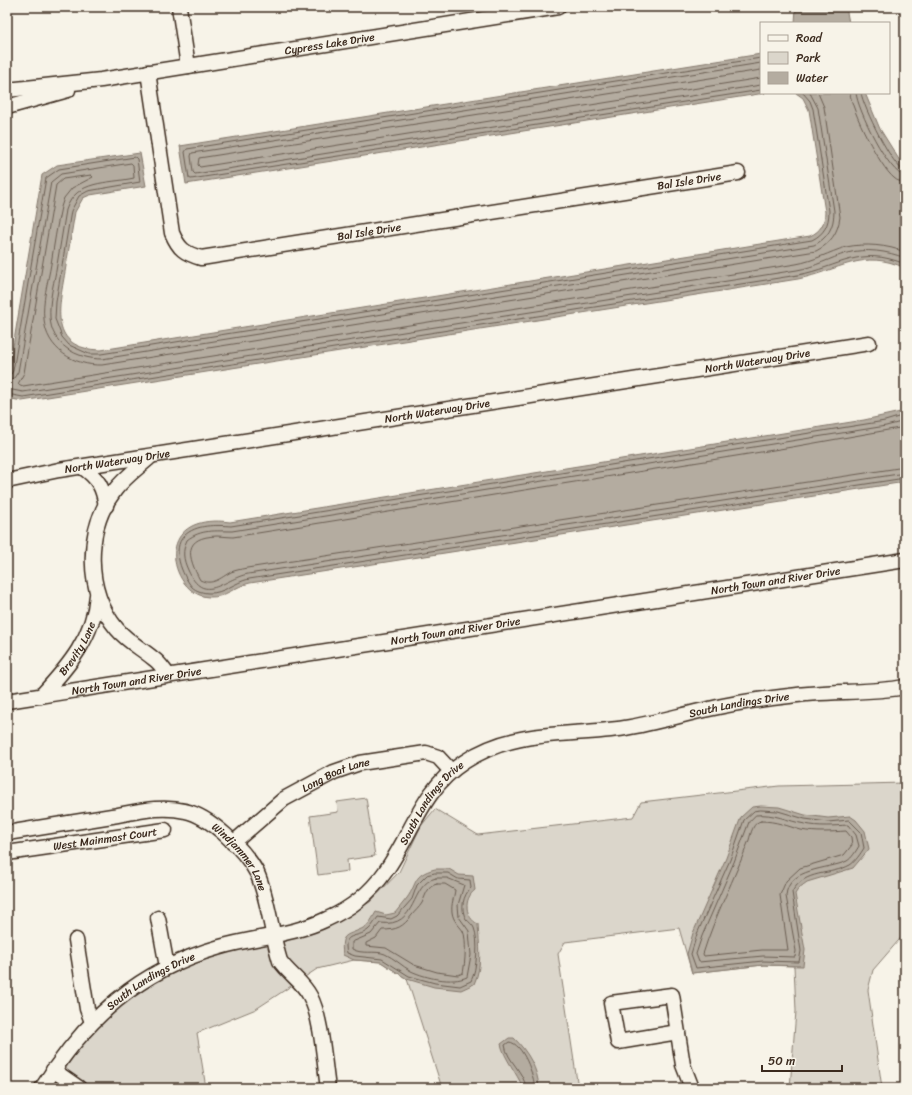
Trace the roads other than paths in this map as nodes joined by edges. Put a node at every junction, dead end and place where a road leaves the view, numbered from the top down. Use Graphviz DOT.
graph roads {
  1 [pos="179,7"];
  2 [pos="558,7"];
  3 [pos="188,66"];
  4 [pos="148,72"];
  5 [pos="101,80"];
  6 [pos="7,90"];
  7 [pos="7,107"];
  8 [pos="738,173"];
  9 [pos="869,343"];
  10 [pos="150,457"];
  11 [pos="82,467"];
  12 [pos="7,481"];
  13 [pos="106,506"];
  14 [pos="905,560"];
  15 [pos="97,593"];
  16 [pos="168,675"];
  17 [pos="905,688"];
  18 [pos="41,696"];
  19 [pos="7,701"];
  20 [pos="451,771"];
  21 [pos="40,827"];
  22 [pos="165,830"];
  23 [pos="7,833"];
  24 [pos="233,843"];
  25 [pos="44,848"];
  26 [pos="7,853"];
  27 [pos="158,918"];
  28 [pos="273,935"];
  29 [pos="76,940"];
  30 [pos="167,967"];
  31 [pos="92,1022"];
  32 [pos="678,1032"];
  33 [pos="53,1070"];
  34 [pos="42,1088"];
  35 [pos="80,1088"];
  36 [pos="328,1088"];
  37 [pos="692,1088"];
  1 -- 3 [label="street"];
  2 -- 3 [label="street, Cypress Lake Drive"];
  3 -- 4 [label="street, Cypress Lake Drive"];
  4 -- 5 [label="street, Cypress Lake Drive"];
  4 -- 8 [label="street, Bal Isle Drive"];
  5 -- 6 [label="street, Cypress Lake Drive"];
  5 -- 7 [label="street, Cypress Lake Drive"];
  9 -- 10 [label="street, North Waterway Drive"];
  10 -- 11 [label="street, North Waterway Drive"];
  10 -- 13 [label="street, Brevity Lane"];
  11 -- 12 [label="street, North Waterway Drive"];
  11 -- 13 [label="street"];
  13 -- 15 [label="street, Brevity Lane"];
  14 -- 16 [label="street, North Town and River Drive"];
  15 -- 16 [label="street, Brevity Lane"];
  15 -- 18 [label="street, Brevity Lane"];
  16 -- 18 [label="street, North Town and River Drive"];
  17 -- 20 [label="street, South Landings Drive"];
  18 -- 19 [label="street, North Town and River Drive"];
  20 -- 24 [label="street, Long Boat Lane"];
  20 -- 28 [label="street, South Landings Drive"];
  21 -- 23 [label="street, Windjammer Lane"];
  21 -- 24 [label="street, Windjammer Lane"];
  21 -- 25 [label="street, West Mainmast Court"];
  22 -- 25 [label="street, West Mainmast Court"];
  24 -- 28 [label="street, Windjammer Lane"];
  25 -- 26 [label="street, West Mainmast Court"];
  27 -- 30 [label="street"];
  28 -- 30 [label="street, South Landings Drive"];
  28 -- 36 [label="street, Windjammer Lane"];
  29 -- 31 [label="street"];
  30 -- 31 [label="street, South Landings Drive"];
  31 -- 33 [label="street, South Landings Drive"];
  32 -- 32 [label="street"];
  32 -- 37 [label="street"];
  33 -- 34 [label="street, South Landings Drive"];
  33 -- 35 [label="street"];
}
